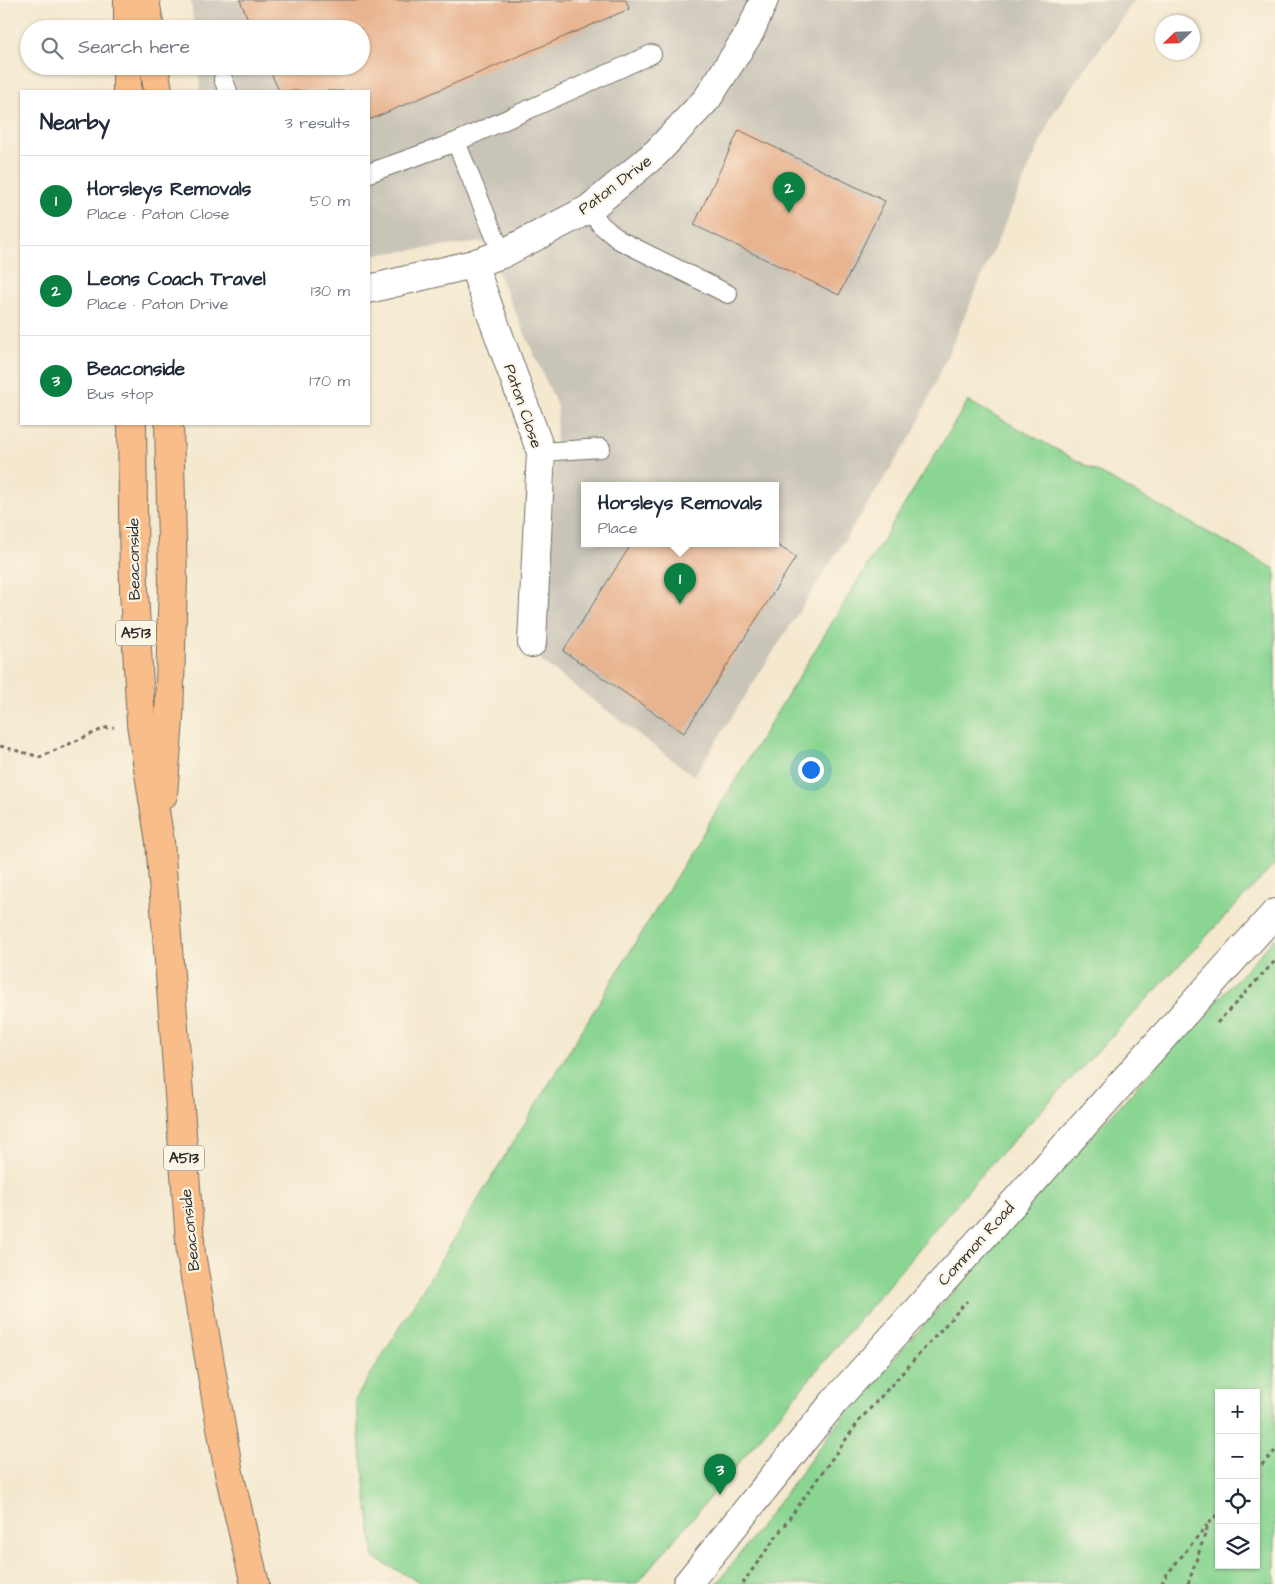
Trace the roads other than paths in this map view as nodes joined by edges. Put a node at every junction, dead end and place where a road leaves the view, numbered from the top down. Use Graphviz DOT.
graph roads {
  1 [pos="128,0"];
  2 [pos="145,0"];
  3 [pos="764,0"];
  4 [pos="128,20"];
  5 [pos="148,20"];
  6 [pos="652,54"];
  7 [pos="127,75"];
  8 [pos="155,75"];
  9 [pos="127,90"];
  10 [pos="158,90"];
  11 [pos="456,142"];
  12 [pos="370,173"];
  13 [pos="589,208"];
  14 [pos="502,254"];
  15 [pos="473,264"];
  16 [pos="370,289"];
  17 [pos="728,294"];
  18 [pos="132,425"];
  19 [pos="169,425"];
  20 [pos="601,448"];
  21 [pos="540,452"];
  22 [pos="532,643"];
  23 [pos="160,842"];
  24 [pos="1275,913"];
  25 [pos="254,1584"];
  26 [pos="687,1584"];
  1 -- 4 [label="highway"];
  2 -- 5 [label="highway"];
  3 -- 13 [label="street, Paton Drive"];
  6 -- 11 [label="lane"];
  7 -- 9 [label="highway"];
  8 -- 10 [label="highway"];
  11 -- 12 [label="lane"];
  11 -- 14 [label="lane"];
  13 -- 14 [label="street, Paton Drive"];
  13 -- 17 [label="lane"];
  14 -- 15 [label="street, Paton Drive"];
  15 -- 16 [label="street, Paton Drive"];
  15 -- 21 [label="street, Paton Close"];
  18 -- 23 [label="highway, Beaconside / A513"];
  19 -- 23 [label="highway, Beaconside / A513"];
  20 -- 21 [label="lane"];
  21 -- 22 [label="street, Paton Close"];
  23 -- 25 [label="highway, Beaconside / A513"];
  24 -- 26 [label="street, Common Road"];
}
